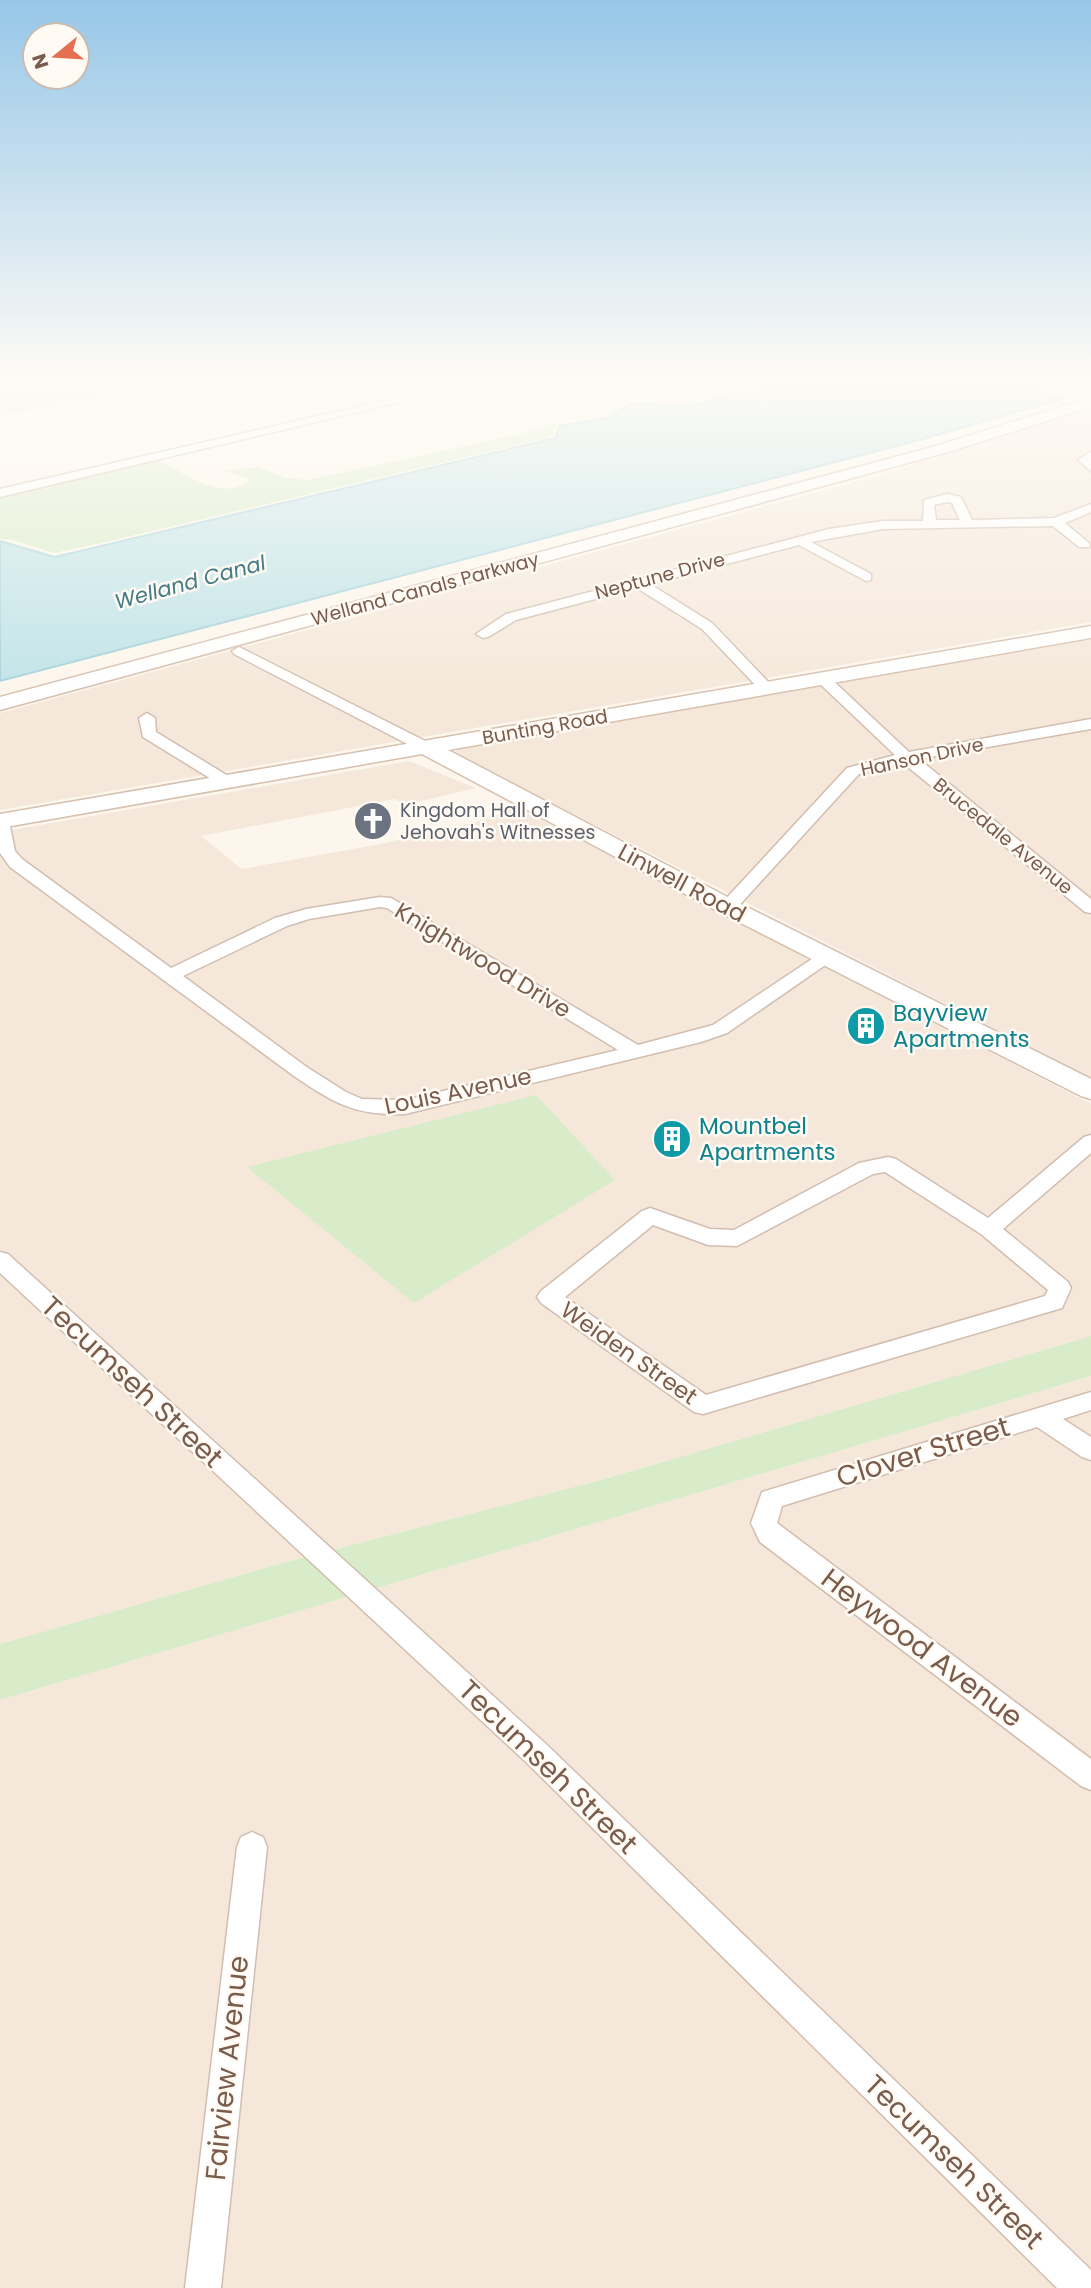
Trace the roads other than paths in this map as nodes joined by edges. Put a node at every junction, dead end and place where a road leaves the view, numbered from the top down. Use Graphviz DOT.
graph roads {
  1 [pos="18,489"];
  2 [pos="795,489"];
  3 [pos="0,493"];
  4 [pos="1091,508"];
  5 [pos="1056,522"];
  6 [pos="968,524"];
  7 [pos="930,526"];
  8 [pos="799,540"];
  9 [pos="1084,544"];
  10 [pos="866,577"];
  11 [pos="637,582"];
  12 [pos="1091,632"];
  13 [pos="483,634"];
  14 [pos="239,651"];
  15 [pos="823,679"];
  16 [pos="767,689"];
  17 [pos="0,704"];
  18 [pos="147,718"];
  19 [pos="1089,726"];
  20 [pos="425,747"];
  21 [pos="906,757"];
  22 [pos="227,782"];
  23 [pos="1,821"];
  24 [pos="728,907"];
  25 [pos="1091,908"];
  26 [pos="828,957"];
  27 [pos="168,976"];
  28 [pos="635,1052"];
  29 [pos="1091,1090"];
  30 [pos="1091,1142"];
  31 [pos="989,1229"];
  32 [pos="0,1260"];
  33 [pos="1091,1401"];
  34 [pos="1041,1417"];
  35 [pos="1091,1450"];
  36 [pos="766,1514"];
  37 [pos="1091,1776"];
  38 [pos="252,1847"];
  39 [pos="203,2288"];
  40 [pos="1083,2288"];
  1 -- 3 [label="street"];
  2 -- 17 [label="main road, Welland Canals Parkway"];
  4 -- 5 [label="street, Neptune Drive"];
  5 -- 6 [label="street, Neptune Drive"];
  5 -- 9 [label="street"];
  6 -- 7 [label="street, Neptune Drive"];
  6 -- 7 [label="street"];
  7 -- 8 [label="street, Neptune Drive"];
  8 -- 10 [label="street"];
  8 -- 11 [label="street, Neptune Drive"];
  11 -- 13 [label="street, Neptune Drive"];
  11 -- 16 [label="street"];
  12 -- 15 [label="main road, Bunting Road"];
  14 -- 20 [label="street, Linwell Road"];
  15 -- 16 [label="main road, Bunting Road"];
  15 -- 21 [label="street, Brucedale Avenue"];
  16 -- 20 [label="main road, Bunting Road"];
  18 -- 22 [label="street"];
  19 -- 21 [label="street, Hanson Drive"];
  20 -- 22 [label="main road, Bunting Road"];
  20 -- 24 [label="main road, Linwell Road"];
  21 -- 24 [label="street, Hanson Drive"];
  21 -- 25 [label="street, Brucedale Avenue"];
  22 -- 23 [label="main road, Bunting Road"];
  23 -- 27 [label="street, Louis Avenue"];
  24 -- 26 [label="main road, Linwell Road"];
  26 -- 28 [label="street, Louis Avenue"];
  26 -- 29 [label="main road, Linwell Road"];
  27 -- 28 [label="street, Louis Avenue"];
  27 -- 28 [label="street, Knightwood Drive"];
  30 -- 31 [label="street"];
  31 -- 31 [label="street, Weiden Street"];
  32 -- 40 [label="street, Tecumseh Street"];
  33 -- 34 [label="street, Clover Street"];
  34 -- 35 [label="street"];
  34 -- 36 [label="street, Clover Street"];
  36 -- 37 [label="street, Heywood Avenue"];
  38 -- 39 [label="street, Fairview Avenue"];
}
